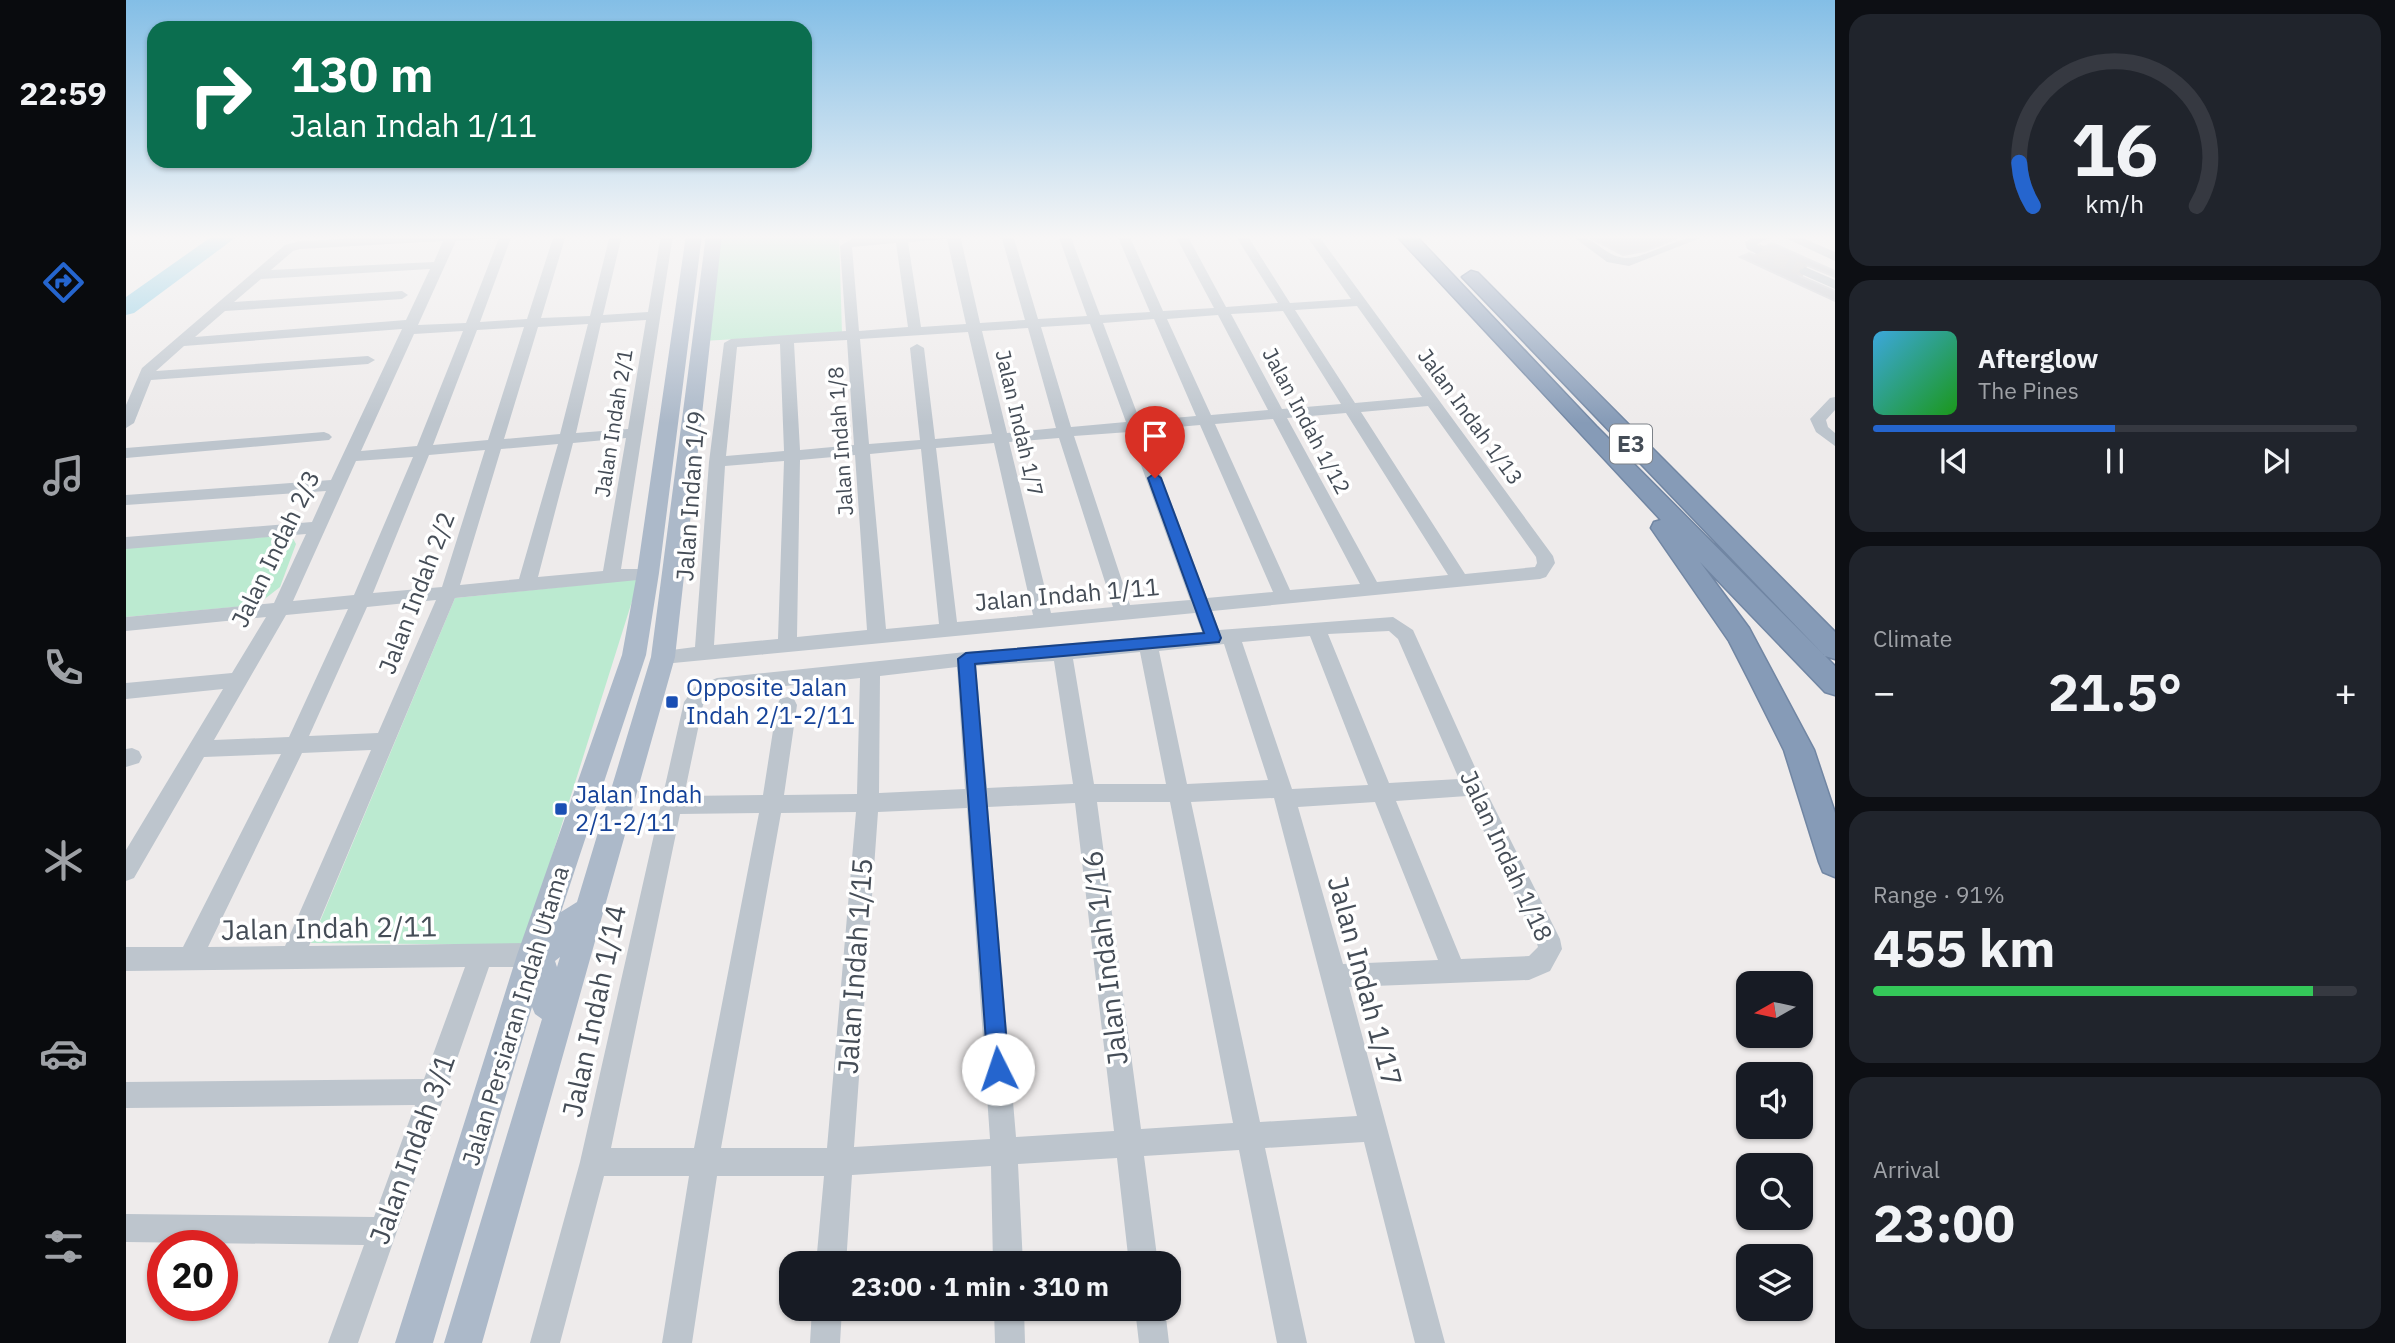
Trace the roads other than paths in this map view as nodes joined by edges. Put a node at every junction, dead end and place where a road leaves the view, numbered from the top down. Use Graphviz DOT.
graph roads {
  1 [pos="230,298"];
  2 [pos="361,298"];
  3 [pos="424,298"];
  4 [pos="483,298"];
  5 [pos="541,298"];
  6 [pos="600,298"];
  7 [pos="656,298"];
  8 [pos="685,298"];
  9 [pos="706,298"];
  10 [pos="851,298"];
  11 [pos="910,298"];
  12 [pos="967,298"];
  13 [pos="1024,298"];
  14 [pos="1087,298"];
  15 [pos="1152,298"];
  16 [pos="1215,298"];
  17 [pos="1279,298"];
  18 [pos="1358,298"];
  19 [pos="1463,298"];
  20 [pos="1491,298"];
  21 [pos="1361,302"];
  22 [pos="220,307"];
  23 [pos="1285,307"];
  24 [pos="1222,311"];
  25 [pos="1160,315"];
  26 [pos="653,316"];
  27 [pos="594,319"];
  28 [pos="1095,320"];
  29 [pos="533,323"];
  30 [pos="1031,324"];
  31 [pos="411,327"];
  32 [pos="472,327"];
  33 [pos="974,328"];
  34 [pos="854,336"];
  35 [pos="787,339"];
  36 [pos="916,340"];
  37 [pos="180,342"];
  38 [pos="368,360"];
  39 [pos="145,376"];
  40 [pos="1432,401"];
  41 [pos="1835,401"];
  42 [pos="1349,408"];
  43 [pos="1278,414"];
  44 [pos="1206,420"];
  45 [pos="126,423"];
  46 [pos="1135,426"];
  47 [pos="1065,432"];
  48 [pos="1588,432"];
  49 [pos="634,433"];
  50 [pos="324,437"];
  51 [pos="567,438"];
  52 [pos="1000,438"];
  53 [pos="1835,441"];
  54 [pos="926,444"];
  55 [pos="495,445"];
  56 [pos="863,449"];
  57 [pos="423,451"];
  58 [pos="126,453"];
  59 [pos="792,455"];
  60 [pos="350,457"];
  61 [pos="717,462"];
  62 [pos="337,485"];
  63 [pos="126,500"];
  64 [pos="317,527"];
  65 [pos="126,543"];
  66 [pos="1544,556"];
  67 [pos="648,573"];
  68 [pos="611,576"];
  69 [pos="1461,582"];
  70 [pos="527,584"];
  71 [pos="1373,590"];
  72 [pos="449,592"];
  73 [pos="1285,599"];
  74 [pos="359,601"];
  75 [pos="1202,607"];
  76 [pos="280,609"];
  77 [pos="1124,614"];
  78 [pos="1044,621"];
  79 [pos="126,624"];
  80 [pos="1317,628"];
  81 [pos="949,630"];
  82 [pos="638,631"];
  83 [pos="877,637"];
  84 [pos="1222,638"];
  85 [pos="1148,643"];
  86 [pos="787,646"];
  87 [pos="1835,649"];
  88 [pos="704,653"];
  89 [pos="1062,653"];
  90 [pos="663,657"];
  91 [pos="966,659"];
  92 [pos="870,669"];
  93 [pos="238,680"];
  94 [pos="1835,684"];
  95 [pos="126,691"];
  96 [pos="622,691"];
  97 [pos="787,705"];
  98 [pos="386,741"];
  99 [pos="296,745"];
  100 [pos="197,749"];
  101 [pos="1473,787"];
  102 [pos="1085,793"];
  103 [pos="1180,793"];
  104 [pos="1382,793"];
  105 [pos="1284,794"];
  106 [pos="978,798"];
  107 [pos="868,803"];
  108 [pos="772,804"];
  109 [pos="670,805"];
  110 [pos="1835,862"];
  111 [pos="126,871"];
  112 [pos="589,911"];
  113 [pos="532,955"];
  114 [pos="481,956"];
  115 [pos="292,958"];
  116 [pos="189,959"];
  117 [pos="126,960"];
  118 [pos="1454,971"];
  119 [pos="1335,976"];
  120 [pos="559,1012"];
  121 [pos="432,1092"];
  122 [pos="126,1095"];
  123 [pos="1372,1128"];
  124 [pos="1248,1136"];
  125 [pos="1127,1143"];
  126 [pos="1004,1150"];
  127 [pos="705,1161"];
  128 [pos="594,1162"];
  129 [pos="839,1162"];
  130 [pos="126,1228"];
  131 [pos="383,1231"];
  132 [pos="832,1251"];
  133 [pos="1008,1251"];
  134 [pos="1142,1251"];
  135 [pos="826,1321"];
  136 [pos="1009,1321"];
  137 [pos="1151,1321"];
  138 [pos="343,1343"];
  139 [pos="414,1343"];
  140 [pos="463,1343"];
  141 [pos="545,1343"];
  142 [pos="677,1343"];
  143 [pos="825,1343"];
  144 [pos="1010,1343"];
  145 [pos="1154,1343"];
  146 [pos="1292,1343"];
  147 [pos="1430,1343"];
  1 -- 22 [label="street"];
  2 -- 22 [label="street"];
  3 -- 31 [label="street, Jalan Indah 2/3"];
  4 -- 32 [label="street"];
  5 -- 29 [label="street, Jalan Indah 2/2"];
  6 -- 27 [label="street"];
  7 -- 26 [label="street, Jalan Indah 2/1"];
  8 -- 67 [label="main road, Jalan Persiaran Indah Utama"];
  9 -- 90 [label="main road, Jalan Persiaran Indah Utama"];
  10 -- 34 [label="street, Jalan Indah 1/8"];
  11 -- 36 [label="street"];
  12 -- 33 [label="street, Jalan Indah 1/7"];
  13 -- 30 [label="street"];
  14 -- 28 [label="street"];
  15 -- 25 [label="street"];
  16 -- 24 [label="street, Jalan Indah 1/12"];
  17 -- 23 [label="street"];
  18 -- 21 [label="street, Jalan Indah 1/13"];
  19 -- 48 [label="highway, E3"];
  20 -- 87 [label="highway, E3"];
  21 -- 23 [label="street"];
  21 -- 40 [label="street, Jalan Indah 1/13"];
  22 -- 37 [label="street"];
  23 -- 24 [label="street"];
  23 -- 42 [label="street"];
  24 -- 25 [label="street"];
  24 -- 43 [label="street, Jalan Indah 1/12"];
  25 -- 28 [label="street"];
  25 -- 44 [label="street"];
  26 -- 27 [label="street"];
  26 -- 49 [label="street, Jalan Indah 2/1"];
  27 -- 29 [label="street"];
  27 -- 51 [label="street"];
  28 -- 30 [label="street"];
  28 -- 46 [label="street"];
  29 -- 32 [label="street"];
  29 -- 55 [label="street, Jalan Indah 2/2"];
  30 -- 33 [label="street"];
  30 -- 47 [label="street"];
  31 -- 32 [label="street"];
  31 -- 37 [label="street"];
  31 -- 60 [label="street, Jalan Indah 2/3"];
  32 -- 57 [label="street"];
  33 -- 36 [label="street"];
  33 -- 52 [label="street, Jalan Indah 1/7"];
  34 -- 35 [label="street"];
  34 -- 36 [label="street"];
  34 -- 56 [label="street, Jalan Indah 1/8"];
  35 -- 59 [label="street"];
  35 -- 61 [label="street, Jalan Indan 1/9"];
  36 -- 54 [label="street"];
  37 -- 39 [label="street"];
  38 -- 39 [label="street"];
  39 -- 45 [label="street"];
  40 -- 42 [label="street"];
  40 -- 66 [label="street, Jalan Indah 1/13"];
  41 -- 53 [label="street"];
  42 -- 43 [label="street"];
  42 -- 69 [label="street"];
  43 -- 44 [label="street"];
  43 -- 71 [label="street, Jalan Indah 1/12"];
  44 -- 46 [label="street"];
  44 -- 73 [label="street"];
  46 -- 47 [label="street"];
  46 -- 75 [label="street"];
  47 -- 52 [label="street"];
  47 -- 77 [label="street"];
  48 -- 94 [label="highway, E3"];
  48 -- 110 [label="highway"];
  49 -- 51 [label="street"];
  49 -- 68 [label="street, Jalan Indah 2/1"];
  50 -- 58 [label="street"];
  51 -- 55 [label="street"];
  51 -- 70 [label="street"];
  52 -- 54 [label="street"];
  52 -- 78 [label="street, Jalan Indah 1/7"];
  54 -- 56 [label="street"];
  54 -- 81 [label="street"];
  55 -- 57 [label="street"];
  55 -- 72 [label="street, Jalan Indah 2/2"];
  56 -- 59 [label="street"];
  56 -- 83 [label="street, Jalan Indah 1/8"];
  57 -- 60 [label="street"];
  57 -- 74 [label="street"];
  59 -- 61 [label="street"];
  59 -- 86 [label="street"];
  60 -- 62 [label="street, Jalan Indah 2/3"];
  61 -- 88 [label="street, Jalan Indan 1/9"];
  62 -- 63 [label="street"];
  62 -- 64 [label="street, Jalan Indah 2/3"];
  64 -- 65 [label="street"];
  64 -- 76 [label="street, Jalan Indah 2/3"];
  66 -- 69 [label="street, Jalan Indah 1/11"];
  67 -- 68 [label="street"];
  67 -- 82 [label="main road, Jalan Persiaran Indah Utama"];
  68 -- 70 [label="street"];
  69 -- 71 [label="street, Jalan Indah 1/11"];
  70 -- 72 [label="street"];
  71 -- 73 [label="street, Jalan Indah 1/11"];
  72 -- 74 [label="street"];
  72 -- 98 [label="street, Jalan Indah 2/2"];
  73 -- 75 [label="street, Jalan Indah 1/11"];
  74 -- 76 [label="street"];
  74 -- 99 [label="street"];
  75 -- 77 [label="street, Jalan Indah 1/11"];
  75 -- 84 [label="street"];
  76 -- 79 [label="street"];
  76 -- 93 [label="street, Jalan Indah 2/3"];
  77 -- 78 [label="street, Jalan Indah 1/11"];
  78 -- 81 [label="street, Jalan Indah 1/11"];
  80 -- 84 [label="street"];
  80 -- 101 [label="street, Jalan Indah 1/18"];
  80 -- 104 [label="street"];
  81 -- 83 [label="street, Jalan Indah 1/11"];
  82 -- 90 [label="main road"];
  82 -- 96 [label="main road, Jalan Persiaran Indah Utama"];
  83 -- 86 [label="street, Jalan Indah 1/11"];
  84 -- 85 [label="street"];
  84 -- 105 [label="street, Jalan Indah 1/17"];
  85 -- 89 [label="street"];
  85 -- 103 [label="street"];
  86 -- 88 [label="street, Jalan Indah 1/11"];
  88 -- 90 [label="street, Jalan Indah 1/11"];
  89 -- 91 [label="street"];
  89 -- 102 [label="street, Jalan Indah 1/16"];
  90 -- 96 [label="main road"];
  90 -- 112 [label="main road, Jalan Persiaran Indah Utama"];
  91 -- 92 [label="street"];
  91 -- 106 [label="street"];
  92 -- 107 [label="street, Jalan Indah 1/15"];
  92 -- 109 [label="street, Jalan Indah 1/14"];
  93 -- 95 [label="street"];
  93 -- 100 [label="street, Jalan Indah 2/3"];
  96 -- 113 [label="main road, Jalan Persiaran Indah Utama"];
  97 -- 108 [label="street"];
  98 -- 99 [label="street"];
  98 -- 115 [label="street, Jalan Indah 2/2"];
  99 -- 100 [label="street"];
  99 -- 116 [label="street"];
  100 -- 111 [label="street, Jalan Indah 2/3"];
  101 -- 104 [label="street"];
  101 -- 118 [label="street, Jalan Indah 1/18"];
  102 -- 103 [label="street"];
  102 -- 106 [label="street"];
  102 -- 125 [label="street, Jalan Indah 1/16"];
  103 -- 105 [label="street"];
  103 -- 124 [label="street"];
  104 -- 105 [label="street"];
  104 -- 118 [label="street"];
  105 -- 119 [label="street, Jalan Indah 1/17"];
  106 -- 107 [label="street"];
  106 -- 126 [label="street"];
  107 -- 108 [label="street"];
  107 -- 129 [label="street, Jalan Indah 1/15"];
  108 -- 109 [label="street"];
  108 -- 127 [label="street"];
  109 -- 128 [label="street, Jalan Indah 1/14"];
  112 -- 113 [label="main road"];
  112 -- 120 [label="main road, Jalan Persiaran Indah Utama"];
  113 -- 114 [label="street, Jalan Indah 2/11"];
  113 -- 120 [label="main road"];
  113 -- 139 [label="main road, Jalan Persiaran Indah Utama"];
  114 -- 115 [label="street, Jalan Indah 2/11"];
  114 -- 121 [label="street, Jalan Indah 3/1"];
  115 -- 116 [label="street, Jalan Indah 2/11"];
  116 -- 117 [label="street, Jalan Indah 2/11"];
  118 -- 119 [label="street, Jalan Indah 1/18"];
  119 -- 123 [label="street, Jalan Indah 1/17"];
  120 -- 140 [label="main road, Jalan Persiaran Indah Utama"];
  121 -- 122 [label="street"];
  121 -- 131 [label="street, Jalan Indah 3/1"];
  123 -- 124 [label="street"];
  123 -- 147 [label="street, Jalan Indah 1/17"];
  124 -- 125 [label="street"];
  124 -- 146 [label="street"];
  125 -- 126 [label="street"];
  125 -- 134 [label="street, Jalan Indah 1/16"];
  126 -- 129 [label="street"];
  126 -- 133 [label="street"];
  127 -- 128 [label="street"];
  127 -- 129 [label="street"];
  127 -- 142 [label="street"];
  128 -- 141 [label="street, Jalan Indah 1/14"];
  129 -- 132 [label="street, Jalan Indah 1/15"];
  130 -- 131 [label="street"];
  131 -- 138 [label="street, Jalan Indah 3/1"];
  135 -- 143 [label="street"];
  136 -- 144 [label="street"];
  137 -- 145 [label="street"];
}
